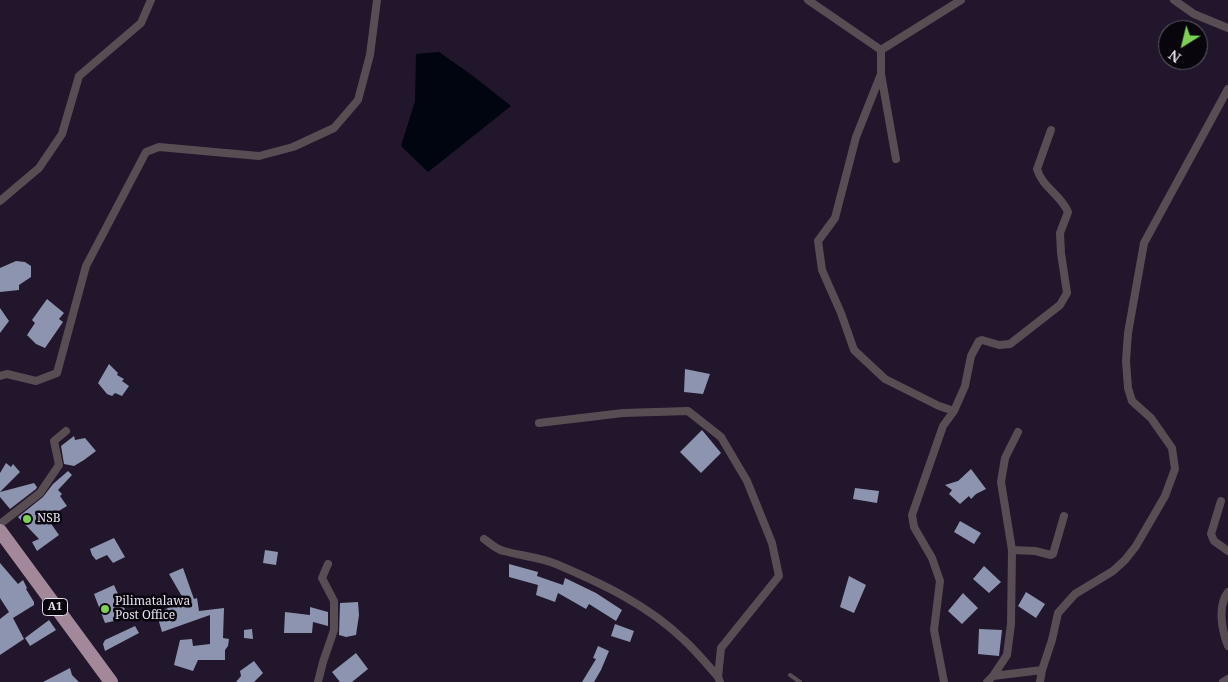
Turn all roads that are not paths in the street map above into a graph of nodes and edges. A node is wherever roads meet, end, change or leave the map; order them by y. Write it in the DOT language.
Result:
graph roads {
  1 [pos="150,0"];
  2 [pos="377,0"];
  3 [pos="808,0"];
  4 [pos="961,0"];
  5 [pos="1174,0"];
  6 [pos="1228,28"];
  7 [pos="880,50"];
  8 [pos="881,74"];
  9 [pos="1228,89"];
  10 [pos="1051,130"];
  11 [pos="896,159"];
  12 [pos="0,201"];
  13 [pos="0,376"];
  14 [pos="954,411"];
  15 [pos="539,423"];
  16 [pos="66,431"];
  17 [pos="1018,432"];
  18 [pos="1221,502"];
  19 [pos="1064,516"];
  20 [pos="0,524"];
  21 [pos="0,532"];
  22 [pos="484,539"];
  23 [pos="1012,550"];
  24 [pos="1228,550"];
  25 [pos="328,564"];
  26 [pos="1228,592"];
  27 [pos="1228,646"];
  28 [pos="1042,670"];
  29 [pos="790,675"];
  30 [pos="719,679"];
  31 [pos="990,679"];
  32 [pos="1228,679"];
  33 [pos="110,682"];
  34 [pos="318,682"];
  35 [pos="800,682"];
  36 [pos="944,682"];
  37 [pos="1040,682"];
  38 [pos="1223,682"];
  1 -- 12 [label="street"];
  2 -- 13 [label="street"];
  3 -- 7 [label="street"];
  4 -- 7 [label="street"];
  5 -- 6 [label="street"];
  7 -- 8 [label="street"];
  8 -- 11 [label="street"];
  8 -- 14 [label="street"];
  9 -- 28 [label="street"];
  10 -- 14 [label="street"];
  14 -- 36 [label="street"];
  15 -- 30 [label="street"];
  16 -- 20 [label="street"];
  17 -- 23 [label="street"];
  18 -- 24 [label="street"];
  19 -- 23 [label="street"];
  21 -- 33 [label="highway, A1"];
  22 -- 30 [label="street"];
  23 -- 31 [label="street"];
  25 -- 34 [label="street"];
  26 -- 27 [label="street"];
  28 -- 31 [label="street"];
  28 -- 37 [label="street"];
  29 -- 35 [label="lane"];
  32 -- 38 [label="street"];
}
